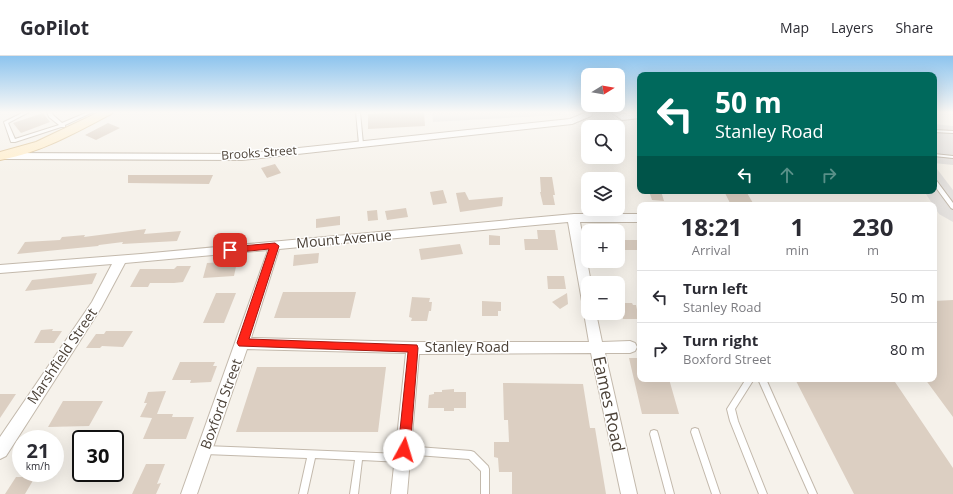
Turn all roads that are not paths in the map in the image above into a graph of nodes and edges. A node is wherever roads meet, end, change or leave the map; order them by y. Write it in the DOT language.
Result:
graph roads {
  1 [pos="10,132"];
  2 [pos="47,132"];
  3 [pos="60,132"];
  4 [pos="360,132"];
  5 [pos="467,132"];
  6 [pos="54,138"];
  7 [pos="361,144"];
  8 [pos="51,155"];
  9 [pos="937,155"];
  10 [pos="2,156"];
  11 [pos="953,156"];
  12 [pos="937,185"];
  13 [pos="953,207"];
  14 [pos="574,218"];
  15 [pos="637,218"];
  16 [pos="275,246"];
  17 [pos="121,259"];
  18 [pos="0,269"];
  19 [pos="584,276"];
  20 [pos="591,320"];
  21 [pos="242,343"];
  22 [pos="597,347"];
  23 [pos="630,347"];
  24 [pos="413,348"];
  25 [pos="748,382"];
  26 [pos="763,382"];
  27 [pos="695,432"];
  28 [pos="654,434"];
  29 [pos="204,450"];
  30 [pos="0,451"];
  31 [pos="403,454"];
  32 [pos="312,455"];
  33 [pos="360,456"];
  34 [pos="189,494"];
  35 [pos="303,494"];
  36 [pos="354,494"];
  37 [pos="399,494"];
  38 [pos="485,494"];
  39 [pos="629,494"];
  40 [pos="670,494"];
  41 [pos="716,494"];
  42 [pos="763,494"];
  43 [pos="813,494"];
  1 -- 2 [label="lane"];
  3 -- 6 [label="main road"];
  4 -- 7 [label="lane"];
  5 -- 7 [label="street, Brooks Street"];
  6 -- 8 [label="main road"];
  6 -- 10 [label="main road"];
  7 -- 8 [label="street, Brooks Street"];
  8 -- 10 [label="street, Brooks Street"];
  9 -- 11 [label="lane"];
  12 -- 13 [label="lane"];
  14 -- 15 [label="street, Mount Avenue"];
  14 -- 16 [label="street, Mount Avenue"];
  14 -- 19 [label="street"];
  16 -- 17 [label="street, Mount Avenue"];
  16 -- 21 [label="street, Boxford Street"];
  17 -- 18 [label="street, Mount Avenue"];
  17 -- 30 [label="street, Marshfield Street"];
  20 -- 22 [label="street, Eames Road"];
  21 -- 24 [label="street, Stanley Road"];
  21 -- 29 [label="street, Boxford Street"];
  22 -- 23 [label="street, Stanley Road"];
  22 -- 24 [label="street, Stanley Road"];
  22 -- 39 [label="street, Eames Road"];
  24 -- 31 [label="street"];
  25 -- 42 [label="lane"];
  26 -- 43 [label="lane"];
  27 -- 41 [label="lane"];
  28 -- 40 [label="lane"];
  29 -- 32 [label="lane"];
  29 -- 34 [label="street, Boxford Street"];
  31 -- 33 [label="lane"];
  31 -- 37 [label="street"];
  31 -- 38 [label="lane"];
  32 -- 33 [label="lane"];
  32 -- 35 [label="lane"];
  33 -- 36 [label="lane"];
}
